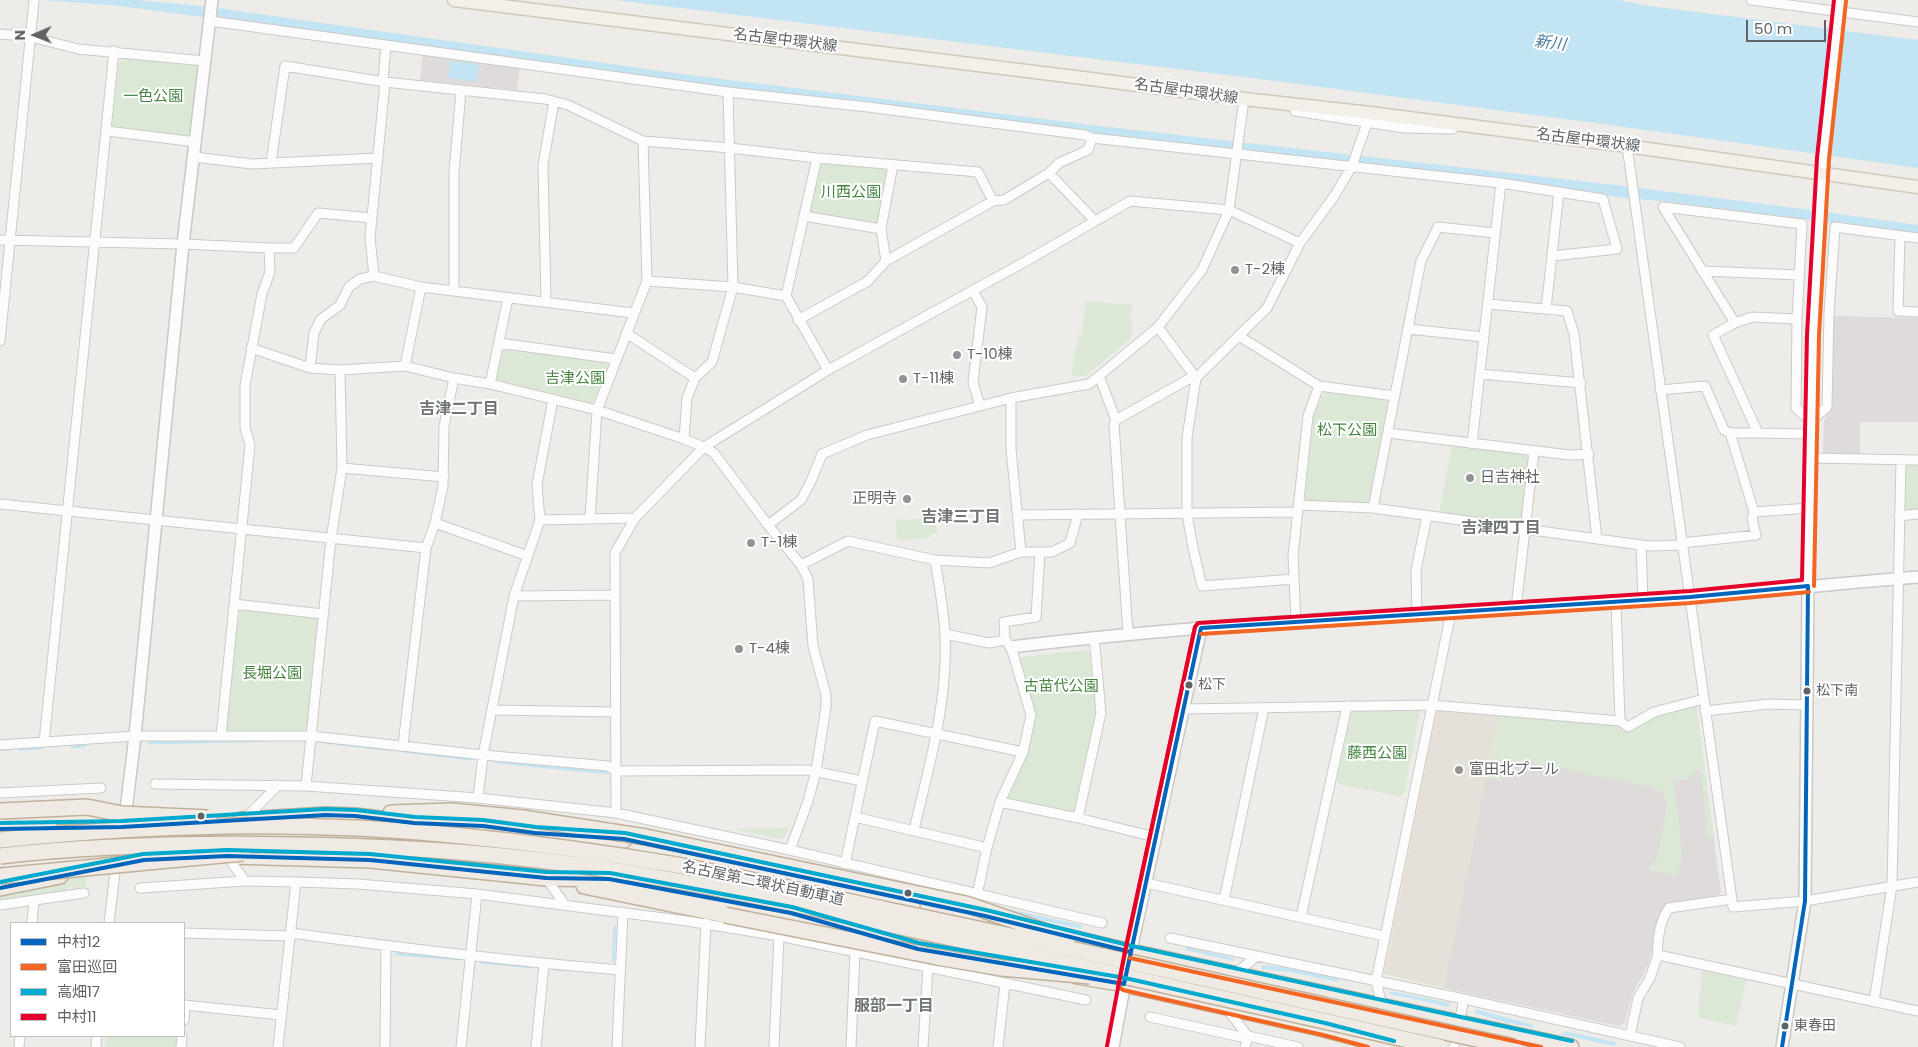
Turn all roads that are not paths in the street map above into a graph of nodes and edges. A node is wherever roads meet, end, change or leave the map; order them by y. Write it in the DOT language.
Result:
graph roads {
  1 [pos="454,0"];
  2 [pos="1750,0"];
  3 [pos="34,1"];
  4 [pos="212,3"];
  5 [pos="1839,9"];
  6 [pos="210,21"];
  7 [pos="1918,22"];
  8 [pos="0,34"];
  9 [pos="31,37"];
  10 [pos="386,45"];
  11 [pos="114,51"];
  12 [pos="205,60"];
  13 [pos="384,82"];
  14 [pos="461,91"];
  15 [pos="728,92"];
  16 [pos="1244,99"];
  17 [pos="554,101"];
  18 [pos="1260,101"];
  19 [pos="1367,123"];
  20 [pos="1475,124"];
  21 [pos="107,131"];
  22 [pos="1092,138"];
  23 [pos="196,142"];
  24 [pos="642,142"];
  25 [pos="1627,146"];
  26 [pos="730,148"];
  27 [pos="1237,154"];
  28 [pos="194,157"];
  29 [pos="378,158"];
  30 [pos="817,158"];
  31 [pos="271,164"];
  32 [pos="893,165"];
  33 [pos="1352,166"];
  34 [pos="1049,173"];
  35 [pos="1822,173"];
  36 [pos="1501,183"];
  37 [pos="1918,187"];
  38 [pos="1559,192"];
  39 [pos="993,201"];
  40 [pos="1229,210"];
  41 [pos="804,216"];
  42 [pos="372,218"];
  43 [pos="1095,221"];
  44 [pos="881,229"];
  45 [pos="1495,233"];
  46 [pos="1900,236"];
  47 [pos="1918,238"];
  48 [pos="0,240"];
  49 [pos="10,241"];
  50 [pos="95,242"];
  51 [pos="1300,243"];
  52 [pos="183,244"];
  53 [pos="269,248"];
  54 [pos="1552,256"];
  55 [pos="886,261"];
  56 [pos="1702,270"];
  57 [pos="1800,275"];
  58 [pos="374,276"];
  59 [pos="647,282"];
  60 [pos="421,287"];
  61 [pos="733,287"];
  62 [pos="454,291"];
  63 [pos="973,291"];
  64 [pos="786,296"];
  65 [pos="508,298"];
  66 [pos="546,302"];
  67 [pos="1488,304"];
  68 [pos="1546,309"];
  69 [pos="1918,312"];
  70 [pos="634,313"];
  71 [pos="798,320"];
  72 [pos="1797,320"];
  73 [pos="1736,323"];
  74 [pos="1158,327"];
  75 [pos="1408,329"];
  76 [pos="626,333"];
  77 [pos="1240,336"];
  78 [pos="1484,337"];
  79 [pos="0,341"];
  80 [pos="499,343"];
  81 [pos="251,348"];
  82 [pos="616,359"];
  83 [pos="405,366"];
  84 [pos="310,368"];
  85 [pos="340,370"];
  86 [pos="828,370"];
  87 [pos="1480,374"];
  88 [pos="1099,376"];
  89 [pos="1195,377"];
  90 [pos="454,378"];
  91 [pos="695,378"];
  92 [pos="1581,383"];
  93 [pos="490,384"];
  94 [pos="1319,386"];
  95 [pos="1660,390"];
  96 [pos="1395,396"];
  97 [pos="1011,398"];
  98 [pos="553,399"];
  99 [pos="980,406"];
  100 [pos="598,410"];
  101 [pos="1116,420"];
  102 [pos="1810,421"];
  103 [pos="1730,433"];
  104 [pos="1758,433"];
  105 [pos="1388,434"];
  106 [pos="1810,434"];
  107 [pos="684,439"];
  108 [pos="1472,444"];
  109 [pos="704,447"];
  110 [pos="1534,451"];
  111 [pos="1589,454"];
  112 [pos="1810,458"];
  113 [pos="1901,460"];
  114 [pos="1918,460"];
  115 [pos="342,468"];
  116 [pos="444,477"];
  117 [pos="0,504"];
  118 [pos="1298,508"];
  119 [pos="1373,508"];
  120 [pos="1809,508"];
  121 [pos="68,511"];
  122 [pos="1754,512"];
  123 [pos="1078,514"];
  124 [pos="1121,514"];
  125 [pos="1187,514"];
  126 [pos="1918,514"];
  127 [pos="1018,515"];
  128 [pos="1427,516"];
  129 [pos="1899,516"];
  130 [pos="634,518"];
  131 [pos="590,519"];
  132 [pos="540,520"];
  133 [pos="156,522"];
  134 [pos="435,523"];
  135 [pos="768,525"];
  136 [pos="1524,529"];
  137 [pos="241,530"];
  138 [pos="331,539"];
  139 [pos="1597,539"];
  140 [pos="1682,544"];
  141 [pos="1640,545"];
  142 [pos="426,548"];
  143 [pos="1021,552"];
  144 [pos="1040,552"];
  145 [pos="528,556"];
  146 [pos="935,560"];
  147 [pos="802,565"];
  148 [pos="1918,577"];
  149 [pos="1898,578"];
  150 [pos="1294,579"];
  151 [pos="1808,586"];
  152 [pos="615,595"];
  153 [pos="514,596"];
  154 [pos="1690,597"];
  155 [pos="1643,600"];
  156 [pos="1616,602"];
  157 [pos="234,604"];
  158 [pos="1516,608"];
  159 [pos="1451,612"];
  160 [pos="323,614"];
  161 [pos="1417,614"];
  162 [pos="1296,622"];
  163 [pos="1200,628"];
  164 [pos="945,634"];
  165 [pos="1128,634"];
  166 [pos="1094,637"];
  167 [pos="1008,644"];
  168 [pos="1704,699"];
  169 [pos="1432,705"];
  170 [pos="1807,705"];
  171 [pos="1347,706"];
  172 [pos="1264,708"];
  173 [pos="1183,709"];
  174 [pos="492,710"];
  175 [pos="1705,711"];
  176 [pos="616,712"];
  177 [pos="1620,721"];
  178 [pos="937,735"];
  179 [pos="135,736"];
  180 [pos="221,736"];
  181 [pos="311,736"];
  182 [pos="44,742"];
  183 [pos="0,745"];
  184 [pos="403,745"];
  185 [pos="1023,752"];
  186 [pos="483,756"];
  187 [pos="616,770"];
  188 [pos="816,771"];
  189 [pos="862,781"];
  190 [pos="155,784"];
  191 [pos="278,785"];
  192 [pos="306,786"];
  193 [pos="101,788"];
  194 [pos="0,794"];
  195 [pos="478,798"];
  196 [pos="1000,802"];
  197 [pos="560,807"];
  198 [pos="0,811"];
  199 [pos="616,813"];
  200 [pos="355,816"];
  201 [pos="854,817"];
  202 [pos="1078,818"];
  203 [pos="244,819"];
  204 [pos="0,820"];
  205 [pos="122,821"];
  206 [pos="677,826"];
  207 [pos="0,829"];
  208 [pos="914,830"];
  209 [pos="534,833"];
  210 [pos="460,835"];
  211 [pos="1155,837"];
  212 [pos="0,840"];
  213 [pos="322,846"];
  214 [pos="987,848"];
  215 [pos="790,850"];
  216 [pos="700,855"];
  217 [pos="0,856"];
  218 [pos="227,856"];
  219 [pos="116,864"];
  220 [pos="844,864"];
  221 [pos="0,876"];
  222 [pos="546,878"];
  223 [pos="245,882"];
  224 [pos="296,882"];
  225 [pos="1918,882"];
  226 [pos="1146,883"];
  227 [pos="1892,886"];
  228 [pos="0,888"];
  229 [pos="140,888"];
  230 [pos="964,892"];
  231 [pos="84,893"];
  232 [pos="477,894"];
  233 [pos="977,895"];
  234 [pos="1732,899"];
  235 [pos="34,900"];
  236 [pos="1224,900"];
  237 [pos="1805,900"];
  238 [pos="0,905"];
  239 [pos="565,905"];
  240 [pos="623,912"];
  241 [pos="985,916"];
  242 [pos="1301,917"];
  243 [pos="32,922"];
  244 [pos="109,922"];
  245 [pos="1102,923"];
  246 [pos="706,924"];
  247 [pos="185,933"];
  248 [pos="290,934"];
  249 [pos="779,936"];
  250 [pos="1384,936"];
  251 [pos="1170,938"];
  252 [pos="386,946"];
  253 [pos="855,952"];
  254 [pos="1131,952"];
  255 [pos="1658,955"];
  256 [pos="471,956"];
  257 [pos="1257,956"];
  258 [pos="984,960"];
  259 [pos="544,964"];
  260 [pos="1143,964"];
  261 [pos="928,967"];
  262 [pos="620,970"];
  263 [pos="960,972"];
  264 [pos="1235,974"];
  265 [pos="1376,981"];
  266 [pos="1151,982"];
  267 [pos="1005,984"];
  268 [pos="1124,984"];
  269 [pos="1793,985"];
  270 [pos="1464,999"];
  271 [pos="1086,1000"];
  272 [pos="1874,1002"];
  273 [pos="185,1005"];
  274 [pos="1382,1006"];
  275 [pos="1226,1008"];
  276 [pos="1918,1011"];
  277 [pos="281,1015"];
  278 [pos="1150,1018"];
  279 [pos="1459,1022"];
  280 [pos="1248,1036"];
  281 [pos="1630,1036"];
  282 [pos="278,1047"];
  283 [pos="385,1047"];
  284 [pos="461,1047"];
  285 [pos="536,1047"];
  286 [pos="617,1047"];
  287 [pos="700,1047"];
  288 [pos="774,1047"];
  289 [pos="851,1047"];
  290 [pos="923,1047"];
  291 [pos="998,1047"];
  292 [pos="1113,1047"];
  293 [pos="1245,1047"];
  294 [pos="1298,1047"];
  295 [pos="1392,1047"];
  296 [pos="1440,1047"];
  297 [pos="1454,1047"];
  298 [pos="1514,1047"];
  299 [pos="1571,1047"];
  300 [pos="1680,1047"];
  301 [pos="1782,1047"];
  1 -- 16 [label="main road, 名古屋中環状線"];
  2 -- 5 [label="street"];
  3 -- 9 [label="street"];
  4 -- 6 [label="street"];
  5 -- 7 [label="street"];
  5 -- 35 [label="street"];
  6 -- 10 [label="street"];
  6 -- 12 [label="street"];
  8 -- 9 [label="street"];
  9 -- 11 [label="street"];
  9 -- 49 [label="street"];
  10 -- 13 [label="street"];
  10 -- 15 [label="street"];
  11 -- 12 [label="street"];
  11 -- 21 [label="street"];
  12 -- 23 [label="street"];
  13 -- 14 [label="street"];
  13 -- 29 [label="street"];
  13 -- 31 [label="street"];
  14 -- 17 [label="street"];
  14 -- 62 [label="street"];
  15 -- 22 [label="street"];
  15 -- 26 [label="street"];
  16 -- 18 [label="main road, 名古屋中環状線"];
  16 -- 27 [label="street"];
  17 -- 24 [label="street"];
  17 -- 66 [label="street"];
  18 -- 19 [label="street"];
  18 -- 20 [label="main road, 名古屋中環状線"];
  19 -- 20 [label="street"];
  19 -- 33 [label="street"];
  20 -- 25 [label="main road, 名古屋中環状線"];
  21 -- 23 [label="street"];
  21 -- 50 [label="street"];
  22 -- 27 [label="street"];
  22 -- 34 [label="street"];
  23 -- 28 [label="street"];
  24 -- 26 [label="street"];
  24 -- 59 [label="street"];
  25 -- 35 [label="main road, 名古屋中環状線"];
  25 -- 95 [label="street"];
  26 -- 30 [label="street"];
  26 -- 61 [label="street"];
  27 -- 33 [label="street"];
  27 -- 40 [label="street"];
  28 -- 31 [label="street"];
  28 -- 52 [label="street"];
  29 -- 31 [label="street"];
  29 -- 42 [label="street"];
  30 -- 32 [label="street"];
  30 -- 41 [label="street"];
  32 -- 39 [label="street"];
  32 -- 44 [label="street"];
  33 -- 36 [label="street"];
  33 -- 51 [label="street"];
  34 -- 39 [label="street"];
  34 -- 43 [label="street"];
  35 -- 37 [label="main road, 名古屋中環状線"];
  35 -- 102 [label="street"];
  36 -- 38 [label="street"];
  36 -- 45 [label="street"];
  38 -- 54 [label="street"];
  38 -- 54 [label="street"];
  39 -- 55 [label="street"];
  40 -- 43 [label="street"];
  40 -- 51 [label="street"];
  40 -- 74 [label="street"];
  41 -- 44 [label="street"];
  41 -- 64 [label="street"];
  42 -- 53 [label="street"];
  42 -- 58 [label="street"];
  43 -- 63 [label="street"];
  44 -- 55 [label="street"];
  45 -- 67 [label="street"];
  45 -- 75 [label="street"];
  46 -- 47 [label="street"];
  46 -- 69 [label="street"];
  46 -- 102 [label="street"];
  48 -- 49 [label="street"];
  49 -- 50 [label="street"];
  49 -- 79 [label="street"];
  50 -- 52 [label="street"];
  50 -- 121 [label="street"];
  51 -- 77 [label="street"];
  52 -- 53 [label="street"];
  52 -- 133 [label="street"];
  53 -- 81 [label="street"];
  54 -- 68 [label="street"];
  55 -- 71 [label="street"];
  56 -- 57 [label="street"];
  56 -- 57 [label="street"];
  56 -- 73 [label="street"];
  57 -- 72 [label="street"];
  58 -- 60 [label="street"];
  58 -- 84 [label="street"];
  59 -- 61 [label="street"];
  59 -- 70 [label="street"];
  60 -- 62 [label="street"];
  60 -- 83 [label="street"];
  61 -- 64 [label="street"];
  61 -- 91 [label="street"];
  62 -- 65 [label="street"];
  63 -- 86 [label="street"];
  63 -- 99 [label="street"];
  64 -- 71 [label="street"];
  65 -- 66 [label="street"];
  65 -- 80 [label="street"];
  66 -- 70 [label="street"];
  67 -- 68 [label="street"];
  67 -- 78 [label="street"];
  68 -- 92 [label="street"];
  70 -- 76 [label="street"];
  71 -- 86 [label="street"];
  72 -- 73 [label="street"];
  72 -- 102 [label="street"];
  73 -- 104 [label="street"];
  74 -- 88 [label="street"];
  74 -- 89 [label="street"];
  75 -- 78 [label="street"];
  75 -- 96 [label="street"];
  76 -- 82 [label="street"];
  76 -- 91 [label="street"];
  77 -- 89 [label="street"];
  77 -- 94 [label="street"];
  78 -- 87 [label="street"];
  80 -- 82 [label="street"];
  80 -- 93 [label="street"];
  81 -- 84 [label="street"];
  81 -- 137 [label="street"];
  82 -- 100 [label="street"];
  83 -- 85 [label="street"];
  83 -- 90 [label="street"];
  84 -- 85 [label="street"];
  85 -- 115 [label="street"];
  86 -- 109 [label="street"];
  87 -- 92 [label="street"];
  87 -- 108 [label="street"];
  88 -- 97 [label="street"];
  88 -- 101 [label="street"];
  89 -- 101 [label="street"];
  89 -- 125 [label="street"];
  90 -- 93 [label="street"];
  90 -- 116 [label="street"];
  91 -- 107 [label="street"];
  92 -- 111 [label="street"];
  93 -- 98 [label="street"];
  94 -- 96 [label="street"];
  94 -- 118 [label="street"];
  95 -- 103 [label="street"];
  95 -- 140 [label="street"];
  96 -- 105 [label="street"];
  97 -- 99 [label="street"];
  97 -- 127 [label="street"];
  98 -- 100 [label="street"];
  98 -- 132 [label="street"];
  99 -- 135 [label="street"];
  100 -- 107 [label="street"];
  100 -- 131 [label="street"];
  101 -- 124 [label="street"];
  102 -- 106 [label="street"];
  103 -- 104 [label="street"];
  103 -- 122 [label="street"];
  104 -- 106 [label="street"];
  105 -- 108 [label="street"];
  105 -- 119 [label="street"];
  106 -- 112 [label="street"];
  107 -- 109 [label="street"];
  108 -- 110 [label="street"];
  109 -- 130 [label="street"];
  109 -- 135 [label="street"];
  110 -- 111 [label="street"];
  110 -- 136 [label="street"];
  111 -- 139 [label="street"];
  112 -- 113 [label="street"];
  112 -- 120 [label="street"];
  113 -- 114 [label="street"];
  113 -- 129 [label="street"];
  115 -- 116 [label="street"];
  115 -- 138 [label="street"];
  116 -- 134 [label="street"];
  117 -- 121 [label="street"];
  118 -- 119 [label="street"];
  118 -- 125 [label="street"];
  118 -- 150 [label="street"];
  119 -- 128 [label="street"];
  120 -- 122 [label="street"];
  120 -- 151 [label="street"];
  121 -- 133 [label="street"];
  121 -- 182 [label="street"];
  122 -- 140 [label="street"];
  123 -- 124 [label="street"];
  123 -- 127 [label="street"];
  123 -- 144 [label="street"];
  124 -- 125 [label="street"];
  124 -- 165 [label="street"];
  125 -- 150 [label="street"];
  126 -- 129 [label="street"];
  127 -- 143 [label="street"];
  128 -- 136 [label="street"];
  128 -- 161 [label="street"];
  129 -- 149 [label="street"];
  130 -- 131 [label="street"];
  130 -- 152 [label="street"];
  131 -- 132 [label="street"];
  132 -- 145 [label="street"];
  133 -- 137 [label="street"];
  133 -- 179 [label="street"];
  134 -- 142 [label="street"];
  134 -- 145 [label="street"];
  135 -- 147 [label="street"];
  136 -- 139 [label="street"];
  136 -- 158 [label="street"];
  137 -- 138 [label="street"];
  137 -- 157 [label="street"];
  138 -- 142 [label="street"];
  138 -- 160 [label="street"];
  139 -- 141 [label="street"];
  140 -- 141 [label="street"];
  140 -- 154 [label="street"];
  141 -- 155 [label="street"];
  142 -- 184 [label="street"];
  143 -- 144 [label="street"];
  143 -- 146 [label="street"];
  144 -- 167 [label="street"];
  145 -- 153 [label="street"];
  146 -- 147 [label="street"];
  146 -- 164 [label="street"];
  147 -- 188 [label="street"];
  148 -- 149 [label="street"];
  149 -- 151 [label="street"];
  149 -- 227 [label="street"];
  150 -- 162 [label="street"];
  151 -- 154 [label="street"];
  151 -- 170 [label="street"];
  152 -- 153 [label="street"];
  152 -- 176 [label="street"];
  153 -- 174 [label="street"];
  154 -- 155 [label="street"];
  154 -- 168 [label="street"];
  155 -- 156 [label="street"];
  156 -- 158 [label="street"];
  156 -- 177 [label="street"];
  157 -- 160 [label="street"];
  157 -- 180 [label="street"];
  158 -- 159 [label="street"];
  159 -- 161 [label="street"];
  159 -- 169 [label="street"];
  160 -- 181 [label="street"];
  161 -- 162 [label="street"];
  162 -- 163 [label="street"];
  163 -- 165 [label="street"];
  163 -- 173 [label="street"];
  164 -- 167 [label="street"];
  164 -- 178 [label="street"];
  165 -- 166 [label="street"];
  166 -- 167 [label="street"];
  166 -- 202 [label="street"];
  167 -- 185 [label="street"];
  168 -- 175 [label="street"];
  168 -- 177 [label="street"];
  169 -- 171 [label="street"];
  169 -- 177 [label="street"];
  169 -- 250 [label="street"];
  170 -- 175 [label="street"];
  170 -- 237 [label="street"];
  171 -- 172 [label="street"];
  171 -- 242 [label="street"];
  172 -- 173 [label="street"];
  172 -- 236 [label="street"];
  173 -- 211 [label="street"];
  174 -- 176 [label="street"];
  174 -- 186 [label="street"];
  175 -- 234 [label="street"];
  176 -- 187 [label="street"];
  178 -- 185 [label="street"];
  178 -- 189 [label="street"];
  178 -- 208 [label="street"];
  179 -- 180 [label="street"];
  179 -- 182 [label="street"];
  179 -- 205 [label="street"];
  180 -- 181 [label="street"];
  181 -- 184 [label="street"];
  181 -- 192 [label="street"];
  182 -- 183 [label="street"];
  184 -- 186 [label="street"];
  185 -- 196 [label="street"];
  186 -- 187 [label="street"];
  186 -- 195 [label="street"];
  187 -- 188 [label="street"];
  187 -- 199 [label="street"];
  188 -- 189 [label="street"];
  188 -- 215 [label="street"];
  189 -- 201 [label="street"];
  190 -- 191 [label="street"];
  191 -- 192 [label="street"];
  191 -- 203 [label="street"];
  192 -- 195 [label="street"];
  193 -- 194 [label="street"];
  195 -- 197 [label="street"];
  196 -- 202 [label="street"];
  196 -- 214 [label="street"];
  197 -- 199 [label="street"];
  197 -- 209 [label="street"];
  198 -- 205 [label="highway, bridge"];
  199 -- 206 [label="street"];
  200 -- 203 [label="highway"];
  200 -- 209 [label="highway"];
  200 -- 260 [label="highway, bridge"];
  201 -- 208 [label="street"];
  201 -- 220 [label="street"];
  202 -- 211 [label="street"];
  203 -- 205 [label="highway"];
  204 -- 205 [label="highway, bridge"];
  205 -- 207 [label="highway"];
  205 -- 210 [label="highway, bridge"];
  205 -- 219 [label="street"];
  206 -- 215 [label="street"];
  206 -- 216 [label="street"];
  208 -- 214 [label="street"];
  209 -- 216 [label="highway"];
  210 -- 212 [label="highway, 名古屋第二環状自動車道, bridge"];
  210 -- 260 [label="highway, 名古屋第二環状自動車道, bridge"];
  211 -- 226 [label="street"];
  213 -- 217 [label="highway, 名古屋第二環状自動車道, bridge"];
  213 -- 221 [label="highway, bridge"];
  213 -- 266 [label="highway, 名古屋第二環状自動車道, bridge"];
  214 -- 233 [label="street"];
  215 -- 220 [label="street"];
  216 -- 241 [label="highway"];
  218 -- 219 [label="highway"];
  218 -- 222 [label="highway"];
  218 -- 223 [label="street"];
  219 -- 228 [label="highway"];
  219 -- 244 [label="street"];
  220 -- 230 [label="street"];
  222 -- 239 [label="street"];
  222 -- 258 [label="highway"];
  222 -- 266 [label="highway, bridge"];
  223 -- 224 [label="street"];
  223 -- 229 [label="street"];
  224 -- 232 [label="street"];
  224 -- 248 [label="street"];
  225 -- 227 [label="street"];
  226 -- 236 [label="street"];
  226 -- 254 [label="street"];
  227 -- 237 [label="street"];
  227 -- 272 [label="street"];
  230 -- 233 [label="street"];
  230 -- 241 [label="street"];
  231 -- 235 [label="street"];
  232 -- 239 [label="street"];
  232 -- 256 [label="street"];
  233 -- 245 [label="street"];
  234 -- 237 [label="street"];
  234 -- 255 [label="street"];
  235 -- 238 [label="street"];
  235 -- 243 [label="street"];
  236 -- 242 [label="street"];
  237 -- 269 [label="street"];
  239 -- 240 [label="street"];
  240 -- 246 [label="street"];
  240 -- 262 [label="street"];
  241 -- 254 [label="highway"];
  242 -- 250 [label="street"];
  246 -- 249 [label="street"];
  246 -- 287 [label="street"];
  247 -- 248 [label="street"];
  248 -- 252 [label="street"];
  248 -- 277 [label="street"];
  249 -- 253 [label="street"];
  249 -- 288 [label="street"];
  250 -- 265 [label="street"];
  251 -- 257 [label="street"];
  252 -- 256 [label="street"];
  252 -- 283 [label="street"];
  253 -- 261 [label="street"];
  253 -- 289 [label="street"];
  254 -- 264 [label="highway"];
  254 -- 268 [label="street"];
  255 -- 269 [label="street"];
  255 -- 281 [label="street"];
  256 -- 259 [label="street"];
  256 -- 284 [label="street"];
  257 -- 264 [label="street"];
  257 -- 265 [label="street"];
  258 -- 263 [label="street"];
  258 -- 268 [label="highway"];
  259 -- 262 [label="street"];
  259 -- 285 [label="street"];
  260 -- 298 [label="highway, 名古屋第二環状自動車道, bridge"];
  261 -- 263 [label="street"];
  261 -- 290 [label="street"];
  262 -- 286 [label="street"];
  263 -- 267 [label="street"];
  264 -- 274 [label="highway"];
  265 -- 270 [label="street"];
  265 -- 274 [label="street"];
  266 -- 296 [label="highway, 名古屋第二環状自動車道, bridge"];
  267 -- 271 [label="street"];
  267 -- 291 [label="street"];
  268 -- 275 [label="highway"];
  268 -- 292 [label="street"];
  269 -- 272 [label="street"];
  269 -- 301 [label="street"];
  270 -- 279 [label="street"];
  270 -- 281 [label="street"];
  272 -- 276 [label="street"];
  273 -- 277 [label="street"];
  274 -- 279 [label="highway"];
  275 -- 280 [label="street"];
  275 -- 295 [label="highway"];
  277 -- 282 [label="street"];
  278 -- 280 [label="street"];
  279 -- 297 [label="street"];
  279 -- 299 [label="highway"];
  280 -- 293 [label="street"];
  280 -- 294 [label="street"];
  281 -- 300 [label="street"];
}
